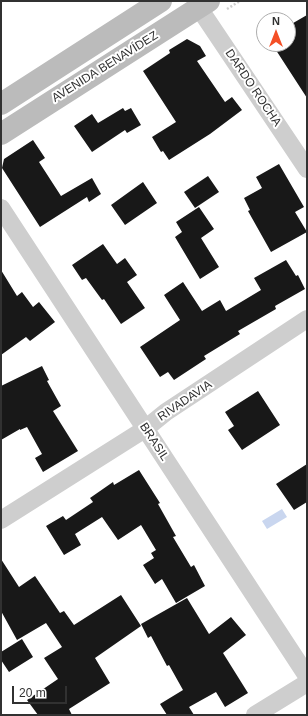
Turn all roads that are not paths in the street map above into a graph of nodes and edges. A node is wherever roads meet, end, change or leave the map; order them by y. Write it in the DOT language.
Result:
graph roads {
  1 [pos="161,1"];
  2 [pos="204,4"];
  3 [pos="1,104"];
  4 [pos="1,134"];
  5 [pos="307,169"];
  6 [pos="1,208"];
  7 [pos="307,319"];
  8 [pos="145,429"];
  9 [pos="1,520"];
  10 [pos="307,676"];
  11 [pos="307,683"];
  12 [pos="255,715"];
  1 -- 3 [label="main road, AVENIDA BENAVÍDEZ"];
  2 -- 4 [label="main road, AVENIDA BENAVÍDEZ"];
  2 -- 5 [label="street, DARDO ROCHA"];
  6 -- 8 [label="street, BRASIL"];
  7 -- 8 [label="street, RIVADAVIA"];
  8 -- 9 [label="street, RIVADAVIA"];
  8 -- 10 [label="street, BRASIL"];
  11 -- 12 [label="street"];
}
